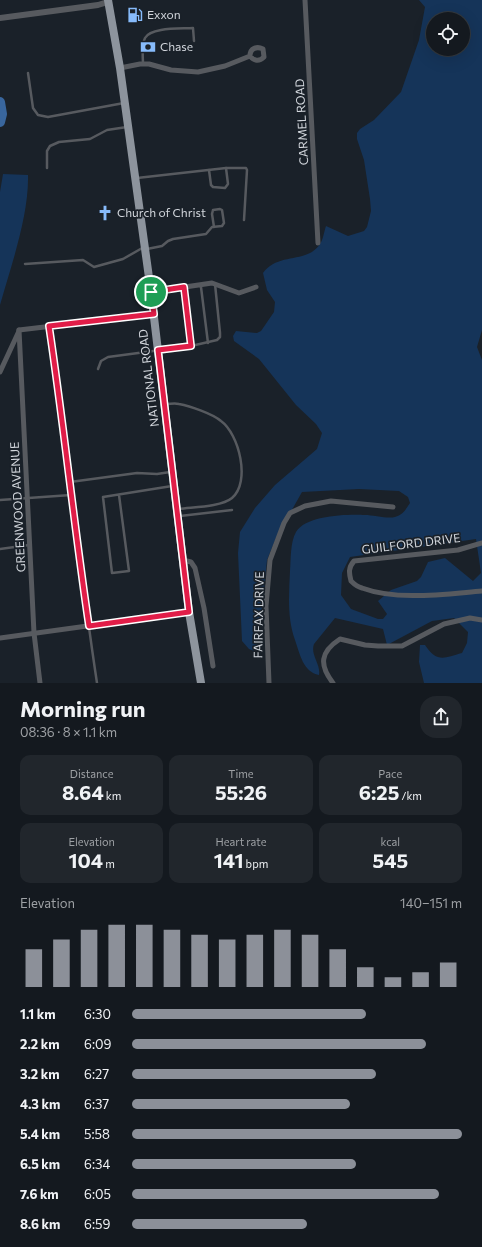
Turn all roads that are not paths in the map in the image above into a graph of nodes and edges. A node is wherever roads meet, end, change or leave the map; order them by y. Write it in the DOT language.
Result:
graph roads {
  1 [pos="305,0"];
  2 [pos="110,1"];
  3 [pos="0,18"];
  4 [pos="194,41"];
  5 [pos="250,56"];
  6 [pos="143,64"];
  7 [pos="120,68"];
  8 [pos="28,73"];
  9 [pos="124,102"];
  10 [pos="128,127"];
  11 [pos="47,168"];
  12 [pos="226,168"];
  13 [pos="209,170"];
  14 [pos="135,178"];
  15 [pos="244,220"];
  16 [pos="214,227"];
  17 [pos="318,243"];
  18 [pos="144,248"];
  19 [pos="25,264"];
  20 [pos="215,284"];
  21 [pos="198,285"];
  22 [pos="184,287"];
  23 [pos="256,287"];
  24 [pos="151,292"];
  25 [pos="154,314"];
  26 [pos="49,326"];
  27 [pos="19,330"];
  28 [pos="208,343"];
  29 [pos="191,346"];
  30 [pos="158,350"];
  31 [pos="98,369"];
  32 [pos="0,372"];
  33 [pos="164,404"];
  34 [pos="172,471"];
  35 [pos="70,482"];
  36 [pos="174,486"];
  37 [pos="71,495"];
  38 [pos="119,495"];
  39 [pos="27,498"];
  40 [pos="0,500"];
  41 [pos="393,507"];
  42 [pos="232,510"];
  43 [pos="177,513"];
  44 [pos="482,543"];
  45 [pos="30,545"];
  46 [pos="0,549"];
  47 [pos="183,560"];
  48 [pos="482,591"];
  49 [pos="189,612"];
  50 [pos="482,620"];
  51 [pos="89,626"];
  52 [pos="34,633"];
  53 [pos="0,638"];
  54 [pos="213,666"];
  55 [pos="40,683"];
  56 [pos="97,683"];
  57 [pos="202,683"];
  58 [pos="269,683"];
  59 [pos="333,683"];
  1 -- 17 [label="street, CARMEL ROAD"];
  2 -- 3 [label="street"];
  2 -- 7 [label="main road, NATIONAL ROAD"];
  4 -- 6 [label="lane"];
  5 -- 6 [label="street"];
  6 -- 7 [label="street"];
  7 -- 9 [label="main road, NATIONAL ROAD"];
  8 -- 9 [label="lane"];
  9 -- 10 [label="main road, NATIONAL ROAD"];
  10 -- 11 [label="lane"];
  10 -- 14 [label="main road, NATIONAL ROAD"];
  12 -- 13 [label="lane"];
  12 -- 13 [label="lane"];
  12 -- 15 [label="lane"];
  13 -- 14 [label="lane"];
  14 -- 18 [label="main road, NATIONAL ROAD"];
  16 -- 16 [label="lane"];
  16 -- 18 [label="lane"];
  18 -- 19 [label="lane"];
  18 -- 24 [label="main road, NATIONAL ROAD"];
  20 -- 21 [label="street"];
  20 -- 23 [label="street"];
  20 -- 28 [label="lane"];
  21 -- 22 [label="street"];
  21 -- 28 [label="lane"];
  22 -- 24 [label="street"];
  22 -- 29 [label="lane"];
  24 -- 25 [label="main road, NATIONAL ROAD"];
  25 -- 26 [label="street"];
  25 -- 30 [label="main road, NATIONAL ROAD"];
  26 -- 27 [label="street"];
  26 -- 35 [label="lane"];
  27 -- 32 [label="street"];
  27 -- 39 [label="street, GREENWOOD AVENUE"];
  28 -- 29 [label="lane"];
  29 -- 30 [label="lane"];
  30 -- 31 [label="lane"];
  30 -- 33 [label="main road, NATIONAL ROAD"];
  33 -- 34 [label="main road, NATIONAL ROAD"];
  33 -- 43 [label="lane"];
  34 -- 35 [label="lane"];
  34 -- 36 [label="main road, NATIONAL ROAD"];
  35 -- 37 [label="lane"];
  36 -- 38 [label="lane"];
  36 -- 43 [label="main road, NATIONAL ROAD"];
  37 -- 39 [label="lane"];
  37 -- 51 [label="lane"];
  38 -- 38 [label="lane"];
  39 -- 40 [label="lane"];
  39 -- 45 [label="street, GREENWOOD AVENUE"];
  41 -- 58 [label="street, FAIRFAX DRIVE"];
  42 -- 43 [label="lane"];
  43 -- 47 [label="main road, NATIONAL ROAD"];
  44 -- 48 [label="street, GUILFORD DRIVE"];
  45 -- 46 [label="lane"];
  45 -- 52 [label="street, GREENWOOD AVENUE"];
  47 -- 49 [label="main road, NATIONAL ROAD"];
  47 -- 54 [label="street"];
  49 -- 51 [label="street"];
  49 -- 57 [label="main road, NATIONAL ROAD"];
  50 -- 59 [label="street"];
  51 -- 52 [label="street"];
  51 -- 56 [label="lane"];
  52 -- 53 [label="street"];
  52 -- 55 [label="street, GREENWOOD AVENUE"];
}
